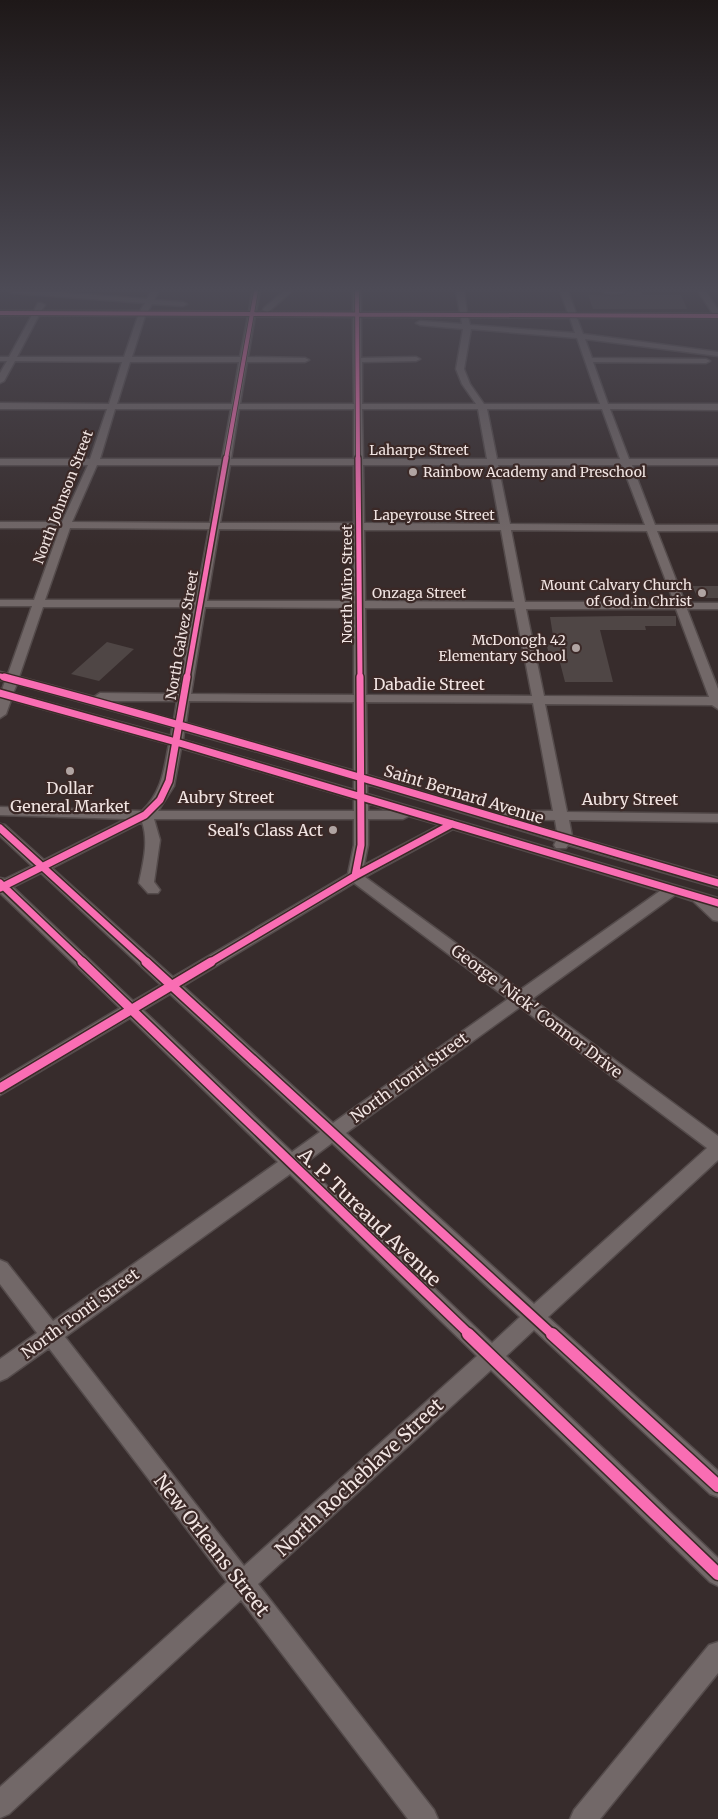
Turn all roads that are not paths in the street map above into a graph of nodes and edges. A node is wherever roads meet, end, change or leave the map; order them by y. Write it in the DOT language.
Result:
graph roads {
  1 [pos="121,376"];
  2 [pos="240,376"];
  3 [pos="358,376"];
  4 [pos="463,376"];
  5 [pos="594,376"];
  6 [pos="0,406"];
  7 [pos="112,406"];
  8 [pos="235,406"];
  9 [pos="358,406"];
  10 [pos="482,407"];
  11 [pos="605,407"];
  12 [pos="718,407"];
  13 [pos="0,462"];
  14 [pos="94,462"];
  15 [pos="225,462"];
  16 [pos="358,462"];
  17 [pos="491,462"];
  18 [pos="626,462"];
  19 [pos="718,462"];
  20 [pos="0,525"];
  21 [pos="66,526"];
  22 [pos="214,526"];
  23 [pos="359,527"];
  24 [pos="505,528"];
  25 [pos="651,528"];
  26 [pos="718,528"];
  27 [pos="0,603"];
  28 [pos="40,604"];
  29 [pos="200,605"];
  30 [pos="359,605"];
  31 [pos="520,605"];
  32 [pos="680,606"];
  33 [pos="718,606"];
  34 [pos="0,676"];
  35 [pos="14,680"];
  36 [pos="3,694"];
  37 [pos="80,697"];
  38 [pos="184,698"];
  39 [pos="360,699"];
  40 [pos="539,701"];
  41 [pos="718,703"];
  42 [pos="0,714"];
  43 [pos="178,726"];
  44 [pos="176,742"];
  45 [pos="360,777"];
  46 [pos="360,796"];
  47 [pos="0,811"];
  48 [pos="360,814"];
  49 [pos="145,815"];
  50 [pos="423,815"];
  51 [pos="482,815"];
  52 [pos="561,816"];
  53 [pos="718,818"];
  54 [pos="452,824"];
  55 [pos="0,828"];
  56 [pos="565,839"];
  57 [pos="556,855"];
  58 [pos="42,867"];
  59 [pos="355,876"];
  60 [pos="718,883"];
  61 [pos="1,886"];
  62 [pos="153,890"];
  63 [pos="672,890"];
  64 [pos="698,897"];
  65 [pos="718,903"];
  66 [pos="718,916"];
  67 [pos="172,986"];
  68 [pos="520,998"];
  69 [pos="132,1009"];
  70 [pos="0,1088"];
  71 [pos="331,1132"];
  72 [pos="718,1148"];
  73 [pos="290,1162"];
  74 [pos="0,1269"];
  75 [pos="533,1317"];
  76 [pos="50,1334"];
  77 [pos="491,1356"];
  78 [pos="0,1371"];
  79 [pos="718,1486"];
  80 [pos="718,1574"];
  81 [pos="242,1584"];
  82 [pos="718,1654"];
  83 [pos="0,1806"];
  84 [pos="425,1819"];
  85 [pos="583,1819"];
  1 -- 7 [label="street, North Johnson Street"];
  2 -- 8 [label="street, North Galvez Street"];
  3 -- 9 [label="street, North Miro Street"];
  4 -- 10 [label="street"];
  5 -- 11 [label="street"];
  6 -- 7 [label="street"];
  7 -- 8 [label="street"];
  7 -- 14 [label="street, North Johnson Street"];
  8 -- 9 [label="street"];
  8 -- 15 [label="street, North Galvez Street"];
  9 -- 10 [label="street"];
  9 -- 16 [label="street, North Miro Street"];
  10 -- 11 [label="street"];
  10 -- 17 [label="street"];
  11 -- 12 [label="street"];
  11 -- 18 [label="street"];
  13 -- 14 [label="street, Laharpe Street"];
  14 -- 15 [label="street, Laharpe Street"];
  14 -- 21 [label="street, North Johnson Street"];
  15 -- 16 [label="street, Laharpe Street"];
  15 -- 22 [label="street, North Galvez Street"];
  16 -- 17 [label="street, Laharpe Street"];
  16 -- 23 [label="street, North Miro Street"];
  17 -- 18 [label="street, Laharpe Street"];
  17 -- 24 [label="street"];
  18 -- 19 [label="street, Laharpe Street"];
  18 -- 25 [label="street"];
  20 -- 21 [label="street, Lapeyrouse Street"];
  21 -- 22 [label="street, Lapeyrouse Street"];
  21 -- 28 [label="street, North Johnson Street"];
  22 -- 23 [label="street, Lapeyrouse Street"];
  22 -- 29 [label="street, North Galvez Street"];
  23 -- 24 [label="street, Lapeyrouse Street"];
  23 -- 30 [label="street, North Miro Street"];
  24 -- 25 [label="street, Lapeyrouse Street"];
  24 -- 31 [label="street"];
  25 -- 26 [label="street, Lapeyrouse Street"];
  25 -- 32 [label="street"];
  27 -- 28 [label="street, Onzaga Street"];
  28 -- 29 [label="street, Onzaga Street"];
  28 -- 35 [label="street, North Johnson Street"];
  29 -- 30 [label="street, Onzaga Street"];
  29 -- 38 [label="street, North Galvez Street"];
  30 -- 31 [label="street, Onzaga Street"];
  30 -- 39 [label="street, North Miro Street"];
  31 -- 32 [label="street, Onzaga Street"];
  31 -- 40 [label="street"];
  32 -- 33 [label="street, Onzaga Street"];
  32 -- 41 [label="street"];
  34 -- 35 [label="street, Saint Bernard Avenue"];
  35 -- 36 [label="street, North Johnson Street"];
  35 -- 37 [label="street, Saint Bernard Avenue"];
  36 -- 42 [label="street, North Johnson Street"];
  36 -- 44 [label="street, Saint Bernard Avenue"];
  37 -- 38 [label="street, Dabadie Street"];
  37 -- 43 [label="street, Saint Bernard Avenue"];
  38 -- 39 [label="street, Dabadie Street"];
  38 -- 43 [label="street, North Galvez Street"];
  39 -- 40 [label="street, Dabadie Street"];
  39 -- 45 [label="street, North Miro Street"];
  40 -- 41 [label="street, Dabadie Street"];
  40 -- 52 [label="street"];
  43 -- 44 [label="street, North Galvez Street"];
  43 -- 45 [label="street, Saint Bernard Avenue"];
  44 -- 46 [label="street, Saint Bernard Avenue"];
  44 -- 49 [label="street, North Galvez Street"];
  45 -- 46 [label="street, North Miro Street"];
  45 -- 51 [label="street, Saint Bernard Avenue"];
  46 -- 48 [label="street, North Miro Street"];
  46 -- 50 [label="street, Saint Bernard Avenue"];
  47 -- 49 [label="street, Aubry Street"];
  48 -- 49 [label="street, Aubry Street"];
  48 -- 50 [label="street, Aubry Street"];
  48 -- 59 [label="street, North Miro Street"];
  49 -- 58 [label="street, North Galvez Street"];
  49 -- 62 [label="street"];
  50 -- 54 [label="street, Saint Bernard Avenue"];
  51 -- 52 [label="street, Aubry Street"];
  51 -- 56 [label="street, Saint Bernard Avenue"];
  52 -- 53 [label="street, Aubry Street"];
  52 -- 56 [label="street"];
  54 -- 57 [label="street, Saint Bernard Avenue"];
  54 -- 59 [label="street"];
  55 -- 58 [label="street, A. P. Tureaud Avenue"];
  56 -- 57 [label="street"];
  56 -- 60 [label="street, Saint Bernard Avenue"];
  57 -- 63 [label="street, Saint Bernard Avenue"];
  58 -- 61 [label="street, North Galvez Street"];
  58 -- 67 [label="street, A. P. Tureaud Avenue"];
  59 -- 67 [label="street"];
  59 -- 68 [label="street, George 'Nick' Connor Drive"];
  61 -- 69 [label="street, A. P. Tureaud Avenue"];
  63 -- 64 [label="street, Saint Bernard Avenue"];
  63 -- 68 [label="street, North Tonti Street"];
  64 -- 65 [label="street, Saint Bernard Avenue"];
  64 -- 66 [label="street"];
  67 -- 69 [label="street"];
  67 -- 71 [label="street, A. P. Tureaud Avenue"];
  68 -- 71 [label="street, North Tonti Street"];
  68 -- 72 [label="street, George 'Nick' Connor Drive"];
  69 -- 70 [label="street"];
  69 -- 73 [label="street, A. P. Tureaud Avenue"];
  71 -- 73 [label="street, North Tonti Street"];
  71 -- 75 [label="street, A. P. Tureaud Avenue"];
  72 -- 75 [label="street, North Rocheblave Street"];
  73 -- 76 [label="street, North Tonti Street"];
  73 -- 77 [label="street, A. P. Tureaud Avenue"];
  74 -- 76 [label="street, New Orleans Street"];
  75 -- 77 [label="street, North Rocheblave Street"];
  75 -- 79 [label="street, A. P. Tureaud Avenue"];
  76 -- 78 [label="street, North Tonti Street"];
  76 -- 81 [label="street, New Orleans Street"];
  77 -- 80 [label="street, A. P. Tureaud Avenue"];
  77 -- 81 [label="street, North Rocheblave Street"];
  81 -- 83 [label="street, North Rocheblave Street"];
  81 -- 84 [label="street, New Orleans Street"];
  82 -- 85 [label="street"];
}
